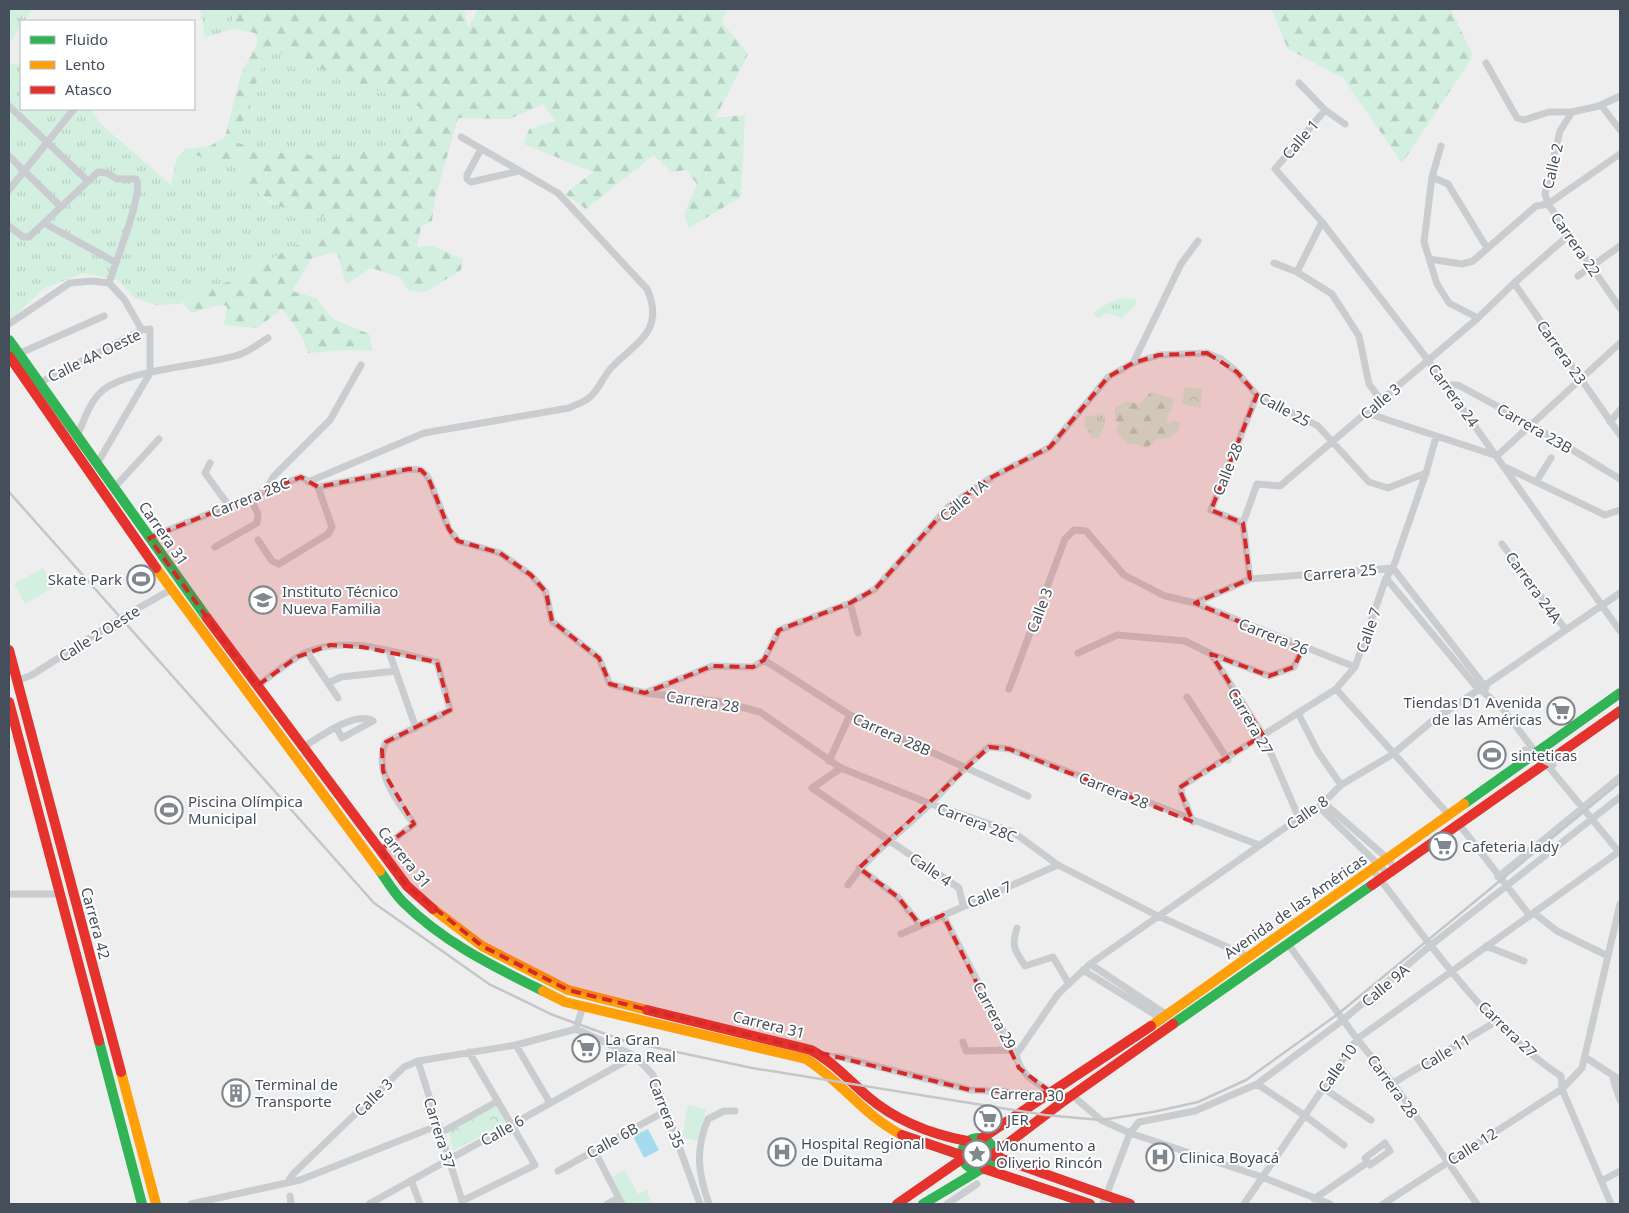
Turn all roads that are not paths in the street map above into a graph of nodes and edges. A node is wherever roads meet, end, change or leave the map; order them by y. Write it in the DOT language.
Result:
graph roads {
  1 [pos="1486,64"];
  2 [pos="1299,84"];
  3 [pos="1620,96"];
  4 [pos="1601,105"];
  5 [pos="9,106"];
  6 [pos="73,110"];
  7 [pos="1326,110"];
  8 [pos="1572,112"];
  9 [pos="1345,124"];
  10 [pos="1620,130"];
  11 [pos="461,137"];
  12 [pos="47,142"];
  13 [pos="1441,146"];
  14 [pos="481,149"];
  15 [pos="1620,154"];
  16 [pos="9,156"];
  17 [pos="1275,169"];
  18 [pos="24,171"];
  19 [pos="519,171"];
  20 [pos="1432,177"];
  21 [pos="88,181"];
  22 [pos="9,190"];
  23 [pos="1548,204"];
  24 [pos="61,207"];
  25 [pos="1322,222"];
  26 [pos="44,223"];
  27 [pos="9,226"];
  28 [pos="1569,235"];
  29 [pos="1198,241"];
  30 [pos="1620,246"];
  31 [pos="1487,248"];
  32 [pos="1429,259"];
  33 [pos="115,262"];
  34 [pos="1274,263"];
  35 [pos="1592,267"];
  36 [pos="1297,272"];
  37 [pos="1578,276"];
  38 [pos="1514,282"];
  39 [pos="109,283"];
  40 [pos="1620,308"];
  41 [pos="104,316"];
  42 [pos="1478,318"];
  43 [pos="9,324"];
  44 [pos="142,330"];
  45 [pos="268,338"];
  46 [pos="9,340"];
  47 [pos="1620,343"];
  48 [pos="14,355"];
  49 [pos="1428,360"];
  50 [pos="1132,363"];
  51 [pos="361,366"];
  52 [pos="150,373"];
  53 [pos="1582,380"];
  54 [pos="39,383"];
  55 [pos="1447,385"];
  56 [pos="1257,396"];
  57 [pos="1381,400"];
  58 [pos="1620,410"];
  59 [pos="1367,412"];
  60 [pos="1610,422"];
  61 [pos="1532,425"];
  62 [pos="1620,435"];
  63 [pos="77,436"];
  64 [pos="1436,437"];
  65 [pos="159,440"];
  66 [pos="1331,441"];
  67 [pos="1498,456"];
  68 [pos="1550,458"];
  69 [pos="97,464"];
  70 [pos="210,464"];
  71 [pos="1507,468"];
  72 [pos="1426,473"];
  73 [pos="1620,480"];
  74 [pos="308,482"];
  75 [pos="1536,482"];
  76 [pos="318,487"];
  77 [pos="114,488"];
  78 [pos="266,491"];
  79 [pos="250,497"];
  80 [pos="229,506"];
  81 [pos="1620,510"];
  82 [pos="1243,523"];
  83 [pos="149,538"];
  84 [pos="258,540"];
  85 [pos="139,543"];
  86 [pos="1502,544"];
  87 [pos="214,547"];
  88 [pos="1393,568"];
  89 [pos="1250,578"];
  90 [pos="1386,578"];
  91 [pos="181,583"];
  92 [pos="171,589"];
  93 [pos="1620,593"];
  94 [pos="850,603"];
  95 [pos="1195,603"];
  96 [pos="1604,604"];
  97 [pos="1566,630"];
  98 [pos="1620,631"];
  99 [pos="858,633"];
  100 [pos="1303,648"];
  101 [pos="9,650"];
  102 [pos="307,652"];
  103 [pos="389,652"];
  104 [pos="1078,653"];
  105 [pos="1211,654"];
  106 [pos="764,660"];
  107 [pos="1355,667"];
  108 [pos="396,671"];
  109 [pos="17,681"];
  110 [pos="328,682"];
  111 [pos="257,686"];
  112 [pos="1009,689"];
  113 [pos="1336,689"];
  114 [pos="1484,689"];
  115 [pos="645,693"];
  116 [pos="1620,693"];
  117 [pos="1186,697"];
  118 [pos="338,698"];
  119 [pos="9,702"];
  120 [pos="1620,711"];
  121 [pos="760,712"];
  122 [pos="1298,713"];
  123 [pos="850,715"];
  124 [pos="336,728"];
  125 [pos="416,728"];
  126 [pos="1263,735"];
  127 [pos="302,748"];
  128 [pos="1529,752"];
  129 [pos="1393,754"];
  130 [pos="1228,760"];
  131 [pos="829,761"];
  132 [pos="1549,762"];
  133 [pos="964,766"];
  134 [pos="841,768"];
  135 [pos="1620,777"];
  136 [pos="1341,785"];
  137 [pos="1028,796"];
  138 [pos="1620,797"];
  139 [pos="930,804"];
  140 [pos="1321,805"];
  141 [pos="1583,808"];
  142 [pos="1449,815"];
  143 [pos="1299,818"];
  144 [pos="1593,820"];
  145 [pos="1193,822"];
  146 [pos="1459,824"];
  147 [pos="888,840"];
  148 [pos="1259,845"];
  149 [pos="380,850"];
  150 [pos="1620,851"];
  151 [pos="1380,864"];
  152 [pos="1058,865"];
  153 [pos="859,868"];
  154 [pos="1388,874"];
  155 [pos="1498,876"];
  156 [pos="848,884"];
  157 [pos="1506,886"];
  158 [pos="9,894"];
  159 [pos="60,894"];
  160 [pos="1620,904"];
  161 [pos="963,905"];
  162 [pos="943,915"];
  163 [pos="1156,915"];
  164 [pos="1532,915"];
  165 [pos="920,925"];
  166 [pos="1017,928"];
  167 [pos="901,934"];
  168 [pos="1288,944"];
  169 [pos="1431,945"];
  170 [pos="1486,946"];
  171 [pos="1608,956"];
  172 [pos="1249,957"];
  173 [pos="1524,961"];
  174 [pos="1090,964"];
  175 [pos="1236,966"];
  176 [pos="1084,970"];
  177 [pos="1451,971"];
  178 [pos="1243,976"];
  179 [pos="1069,984"];
  180 [pos="608,1000"];
  181 [pos="583,1006"];
  182 [pos="1167,1015"];
  183 [pos="1343,1020"];
  184 [pos="1497,1021"];
  185 [pos="1178,1022"];
  186 [pos="576,1029"];
  187 [pos="1357,1039"];
  188 [pos="963,1042"];
  189 [pos="516,1045"];
  190 [pos="469,1052"];
  191 [pos="1014,1053"];
  192 [pos="636,1056"];
  193 [pos="823,1056"];
  194 [pos="1586,1057"];
  195 [pos="418,1061"];
  196 [pos="1612,1075"];
  197 [pos="1620,1080"];
  198 [pos="1393,1083"];
  199 [pos="1257,1084"];
  200 [pos="1323,1088"];
  201 [pos="1562,1089"];
  202 [pos="1052,1093"];
  203 [pos="1073,1096"];
  204 [pos="1620,1100"];
  205 [pos="498,1101"];
  206 [pos="550,1103"];
  207 [pos="1061,1103"];
  208 [pos="666,1110"];
  209 [pos="734,1111"];
  210 [pos="1304,1115"];
  211 [pos="1371,1120"];
  212 [pos="511,1125"];
  213 [pos="440,1128"];
  214 [pos="1130,1133"];
  215 [pos="982,1138"];
  216 [pos="967,1141"];
  217 [pos="1344,1145"];
  218 [pos="594,1150"];
  219 [pos="994,1155"];
  220 [pos="962,1157"];
  221 [pos="448,1161"];
  222 [pos="1368,1162"];
  223 [pos="1446,1162"];
  224 [pos="982,1170"];
  225 [pos="558,1171"];
  226 [pos="1620,1171"];
  227 [pos="1262,1177"];
  228 [pos="411,1180"];
  229 [pos="1601,1180"];
  230 [pos="287,1183"];
  231 [pos="978,1184"];
  232 [pos="290,1196"];
  233 [pos="1314,1198"];
  234 [pos="1104,1200"];
  235 [pos="620,1201"];
  236 [pos="463,1203"];
  237 [pos="1474,1203"];
  238 [pos="142,1204"];
  239 [pos="156,1204"];
  240 [pos="191,1204"];
  241 [pos="291,1204"];
  242 [pos="369,1204"];
  243 [pos="420,1204"];
  244 [pos="607,1204"];
  245 [pos="700,1204"];
  246 [pos="709,1204"];
  247 [pos="897,1204"];
  248 [pos="923,1204"];
  249 [pos="947,1204"];
  250 [pos="1090,1204"];
  251 [pos="1130,1204"];
  252 [pos="1244,1204"];
  253 [pos="1330,1204"];
  254 [pos="1383,1204"];
  255 [pos="1611,1204"];
  1 -- 8 [label="street"];
  2 -- 7 [label="street, Calle 1"];
  3 -- 4 [label="street"];
  4 -- 8 [label="street"];
  4 -- 10 [label="street"];
  5 -- 12 [label="street"];
  6 -- 12 [label="street"];
  7 -- 9 [label="street, Calle 1"];
  7 -- 17 [label="street, Calle 1"];
  8 -- 23 [label="street, Calle 2"];
  11 -- 14 [label="street"];
  12 -- 18 [label="street"];
  12 -- 21 [label="street"];
  13 -- 20 [label="street"];
  14 -- 19 [label="street"];
  14 -- 19 [label="street"];
  15 -- 23 [label="street"];
  16 -- 18 [label="street"];
  17 -- 25 [label="street, Carrera 24"];
  18 -- 22 [label="street"];
  18 -- 24 [label="street"];
  19 -- 74 [label="street"];
  20 -- 31 [label="street"];
  20 -- 32 [label="street"];
  21 -- 24 [label="street"];
  21 -- 33 [label="street"];
  23 -- 28 [label="street, Carrera 22"];
  23 -- 31 [label="street, Calle 2"];
  24 -- 26 [label="street"];
  25 -- 36 [label="street"];
  25 -- 49 [label="street, Carrera 24"];
  26 -- 27 [label="street"];
  26 -- 33 [label="street"];
  28 -- 35 [label="street, Carrera 22"];
  28 -- 38 [label="street, Calle 3"];
  29 -- 50 [label="street"];
  30 -- 35 [label="street"];
  31 -- 32 [label="street, Calle 2"];
  32 -- 42 [label="street"];
  33 -- 39 [label="street"];
  34 -- 36 [label="street"];
  35 -- 37 [label="street"];
  35 -- 40 [label="street, Carrera 22"];
  36 -- 57 [label="street"];
  38 -- 42 [label="street, Calle 3"];
  38 -- 53 [label="street, Carrera 23"];
  39 -- 43 [label="street"];
  39 -- 44 [label="street"];
  41 -- 48 [label="street"];
  42 -- 49 [label="street, Calle 3"];
  44 -- 52 [label="street, Calle 4A Oeste"];
  44 -- 54 [label="street, Calle 4A Oeste"];
  45 -- 52 [label="street"];
  46 -- 48 [label="main road, Carrera 31"];
  47 -- 53 [label="street"];
  48 -- 54 [label="main road, Carrera 31"];
  48 -- 85 [label="main road, Carrera 31"];
  49 -- 55 [label="street, Carrera 24"];
  49 -- 57 [label="street, Calle 3"];
  50 -- 56 [label="street, Calle 25"];
  50 -- 94 [label="street, Calle 1A"];
  51 -- 78 [label="street"];
  52 -- 63 [label="street"];
  52 -- 69 [label="street"];
  53 -- 60 [label="street, Carrera 23"];
  53 -- 61 [label="street"];
  54 -- 63 [label="main road, Carrera 31"];
  55 -- 61 [label="street, Carrera 23B"];
  55 -- 67 [label="street, Carrera 24"];
  56 -- 66 [label="street, Calle 25"];
  56 -- 82 [label="street, Calle 28"];
  57 -- 59 [label="street, Calle 3"];
  58 -- 60 [label="street"];
  59 -- 64 [label="street"];
  59 -- 66 [label="street, Calle 3"];
  60 -- 62 [label="street, Carrera 23"];
  61 -- 67 [label="street"];
  61 -- 73 [label="street, Carrera 23B"];
  63 -- 69 [label="main road, Carrera 31"];
  64 -- 67 [label="street"];
  64 -- 72 [label="street, Calle 7"];
  65 -- 77 [label="street"];
  66 -- 72 [label="street, Calle 25"];
  66 -- 82 [label="street, Calle 3"];
  67 -- 71 [label="street, Carrera 24"];
  68 -- 75 [label="street"];
  69 -- 77 [label="main road, Carrera 31"];
  70 -- 80 [label="street"];
  71 -- 75 [label="street"];
  71 -- 96 [label="street, Carrera 24"];
  72 -- 88 [label="street, Calle 7"];
  74 -- 76 [label="street, Carrera 28C"];
  74 -- 78 [label="street, Carrera 28C"];
  75 -- 81 [label="street"];
  76 -- 84 [label="street"];
  76 -- 115 [label="street, Carrera 28"];
  77 -- 83 [label="main road, Carrera 31"];
  78 -- 79 [label="street, Carrera 28C"];
  79 -- 80 [label="street, Carrera 28C"];
  79 -- 87 [label="street"];
  80 -- 83 [label="street, Carrera 28C"];
  82 -- 89 [label="street, Calle 3"];
  83 -- 85 [label="street, Carrera 28C"];
  83 -- 91 [label="main road, Carrera 31"];
  85 -- 92 [label="main road, Carrera 31"];
  86 -- 97 [label="street, Carrera 24A"];
  88 -- 89 [label="street, Carrera 25"];
  88 -- 90 [label="street, Calle 7"];
  88 -- 114 [label="street, Carrera 25"];
  89 -- 95 [label="street, Carrera 25"];
  90 -- 107 [label="street, Calle 7"];
  90 -- 114 [label="street, Carrera 25"];
  91 -- 92 [label="street, Calle 2 Oeste"];
  91 -- 111 [label="main road, Carrera 31"];
  92 -- 109 [label="street, Calle 2 Oeste"];
  92 -- 181 [label="main road, Carrera 31"];
  93 -- 96 [label="street, Calle 8"];
  94 -- 99 [label="street"];
  94 -- 106 [label="street, Calle 1A"];
  95 -- 100 [label="street, Carrera 26"];
  95 -- 112 [label="street, Calle 3"];
  96 -- 97 [label="street, Calle 8"];
  96 -- 98 [label="street, Carrera 24"];
  97 -- 114 [label="street, Calle 8"];
  100 -- 105 [label="street, Carrera 27"];
  100 -- 107 [label="street, Carrera 26"];
  101 -- 109 [label="main road, Carrera 42"];
  102 -- 103 [label="street"];
  102 -- 110 [label="street"];
  102 -- 111 [label="street"];
  103 -- 108 [label="street"];
  103 -- 125 [label="street"];
  104 -- 105 [label="street, Carrera 27"];
  105 -- 126 [label="street, Carrera 27"];
  106 -- 115 [label="street"];
  106 -- 123 [label="street, Carrera 28B"];
  107 -- 113 [label="street, Calle 7"];
  108 -- 110 [label="street"];
  108 -- 125 [label="street"];
  109 -- 239 [label="main road, Carrera 42"];
  110 -- 118 [label="street"];
  111 -- 127 [label="main road, Carrera 31"];
  113 -- 122 [label="street, Calle 7"];
  113 -- 129 [label="street"];
  114 -- 128 [label="street, Carrera 25"];
  114 -- 129 [label="street, Calle 8"];
  115 -- 121 [label="street, Carrera 28"];
  116 -- 128 [label="main road, Avenida de las Américas"];
  117 -- 130 [label="street"];
  119 -- 159 [label="main road, Carrera 42"];
  120 -- 132 [label="main road, Avenida de las Américas"];
  121 -- 131 [label="street, Carrera 28C"];
  122 -- 126 [label="street, Calle 7"];
  122 -- 136 [label="street"];
  123 -- 131 [label="street"];
  123 -- 133 [label="street, Carrera 28B"];
  124 -- 124 [label="street"];
  124 -- 127 [label="street"];
  125 -- 149 [label="street"];
  126 -- 130 [label="street, Calle 7"];
  126 -- 143 [label="street, Carrera 27"];
  127 -- 149 [label="main road, Carrera 31"];
  128 -- 132 [label="street, bridge"];
  128 -- 142 [label="main road, Avenida de las Américas"];
  129 -- 136 [label="street, Calle 8"];
  129 -- 142 [label="street"];
  130 -- 145 [label="street, Calle 7"];
  131 -- 134 [label="street, Carrera 28C"];
  132 -- 141 [label="street"];
  132 -- 146 [label="main road, Avenida de las Américas"];
  133 -- 137 [label="street, Carrera 28B"];
  133 -- 139 [label="street"];
  133 -- 145 [label="street, Carrera 28"];
  134 -- 139 [label="street, Carrera 28C"];
  134 -- 147 [label="street"];
  135 -- 141 [label="street"];
  136 -- 140 [label="street, Calle 8"];
  138 -- 144 [label="street, Calle 9A"];
  139 -- 147 [label="street"];
  139 -- 152 [label="street, Carrera 28C"];
  140 -- 143 [label="street, Calle 8"];
  140 -- 151 [label="street, Carrera 27"];
  141 -- 144 [label="street"];
  141 -- 155 [label="street"];
  142 -- 151 [label="main road, Avenida de las Américas"];
  143 -- 148 [label="street, Calle 8"];
  144 -- 150 [label="street"];
  144 -- 157 [label="street, Calle 9A"];
  145 -- 148 [label="street, Carrera 28"];
  146 -- 154 [label="main road, Avenida de las Américas"];
  146 -- 155 [label="street"];
  147 -- 153 [label="street"];
  147 -- 161 [label="street, Calle 4"];
  148 -- 163 [label="street, Calle 8"];
  149 -- 180 [label="main road, Carrera 31"];
  150 -- 164 [label="street, Calle 10"];
  151 -- 154 [label="street, Carrera 27"];
  151 -- 154 [label="street, Carrera 27"];
  151 -- 172 [label="main road, Avenida de las Américas"];
  152 -- 161 [label="street, Calle 7"];
  152 -- 163 [label="street, Carrera 28C"];
  153 -- 156 [label="street"];
  153 -- 165 [label="street"];
  154 -- 168 [label="main road, Avenida de las Américas"];
  154 -- 169 [label="street, Carrera 27"];
  155 -- 157 [label="street"];
  157 -- 164 [label="street"];
  157 -- 169 [label="street, Calle 9A"];
  158 -- 159 [label="street"];
  159 -- 238 [label="main road, Carrera 42"];
  160 -- 171 [label="street"];
  161 -- 162 [label="street, Calle 7"];
  162 -- 165 [label="street, Calle 7"];
  162 -- 191 [label="street, Carrera 29"];
  163 -- 172 [label="street, Carrera 28C"];
  163 -- 174 [label="street, Calle 8"];
  164 -- 170 [label="street, Calle 10"];
  164 -- 171 [label="street"];
  165 -- 167 [label="street, Calle 7"];
  166 -- 179 [label="street"];
  168 -- 178 [label="main road, Avenida de las Américas"];
  168 -- 183 [label="street, Carrera 28"];
  169 -- 177 [label="street, Carrera 27"];
  169 -- 183 [label="street, Calle 9A"];
  170 -- 173 [label="street"];
  170 -- 177 [label="street, Calle 10"];
  171 -- 194 [label="street"];
  172 -- 175 [label="main road, Avenida de las Américas"];
  174 -- 176 [label="street, Calle 8"];
  174 -- 182 [label="street"];
  175 -- 178 [label="main road"];
  175 -- 182 [label="main road, Avenida de las Américas"];
  176 -- 179 [label="street, Calle 8"];
  176 -- 182 [label="street"];
  177 -- 184 [label="street, Carrera 27"];
  177 -- 187 [label="street, Calle 10"];
  178 -- 185 [label="main road, Avenida de las Américas"];
  179 -- 191 [label="street, Calle 8"];
  180 -- 181 [label="main road"];
  180 -- 193 [label="main road, Carrera 31"];
  181 -- 186 [label="street"];
  181 -- 220 [label="main road, Carrera 31"];
  182 -- 185 [label="main road"];
  182 -- 202 [label="main road, Avenida de las Américas"];
  183 -- 187 [label="street, Carrera 28"];
  183 -- 199 [label="street, Calle 9A"];
  184 -- 198 [label="street, Calle 11"];
  184 -- 201 [label="street, Carrera 27"];
  185 -- 203 [label="main road, Avenida de las Américas"];
  186 -- 189 [label="street, Calle 3"];
  186 -- 192 [label="street, Carrera 35"];
  187 -- 198 [label="street, Carrera 28"];
  187 -- 200 [label="street, Calle 10"];
  188 -- 191 [label="street"];
  189 -- 190 [label="street, Calle 3"];
  189 -- 206 [label="street"];
  190 -- 195 [label="street, Calle 3"];
  190 -- 205 [label="street"];
  191 -- 202 [label="street, Carrera 29"];
  192 -- 206 [label="street, Calle 6"];
  192 -- 208 [label="street, Carrera 35"];
  193 -- 202 [label="street, Carrera 30"];
  193 -- 216 [label="main road, Carrera 31"];
  194 -- 196 [label="street"];
  194 -- 201 [label="street, Calle 12"];
  195 -- 213 [label="street, Carrera 37"];
  195 -- 230 [label="street, Calle 3"];
  196 -- 197 [label="street"];
  196 -- 204 [label="street"];
  198 -- 223 [label="street, Carrera 28"];
  199 -- 210 [label="street"];
  199 -- 214 [label="street, Calle 9A"];
  200 -- 210 [label="street, Calle 10"];
  200 -- 211 [label="street"];
  201 -- 223 [label="street, Calle 12"];
  201 -- 229 [label="street, Carrera 27"];
  202 -- 203 [label="street, Carrera 30"];
  202 -- 207 [label="street, Carrera 29"];
  202 -- 215 [label="main road, Avenida de las Américas"];
  203 -- 207 [label="main road, Avenida de las Américas"];
  203 -- 214 [label="street, Carrera 30"];
  205 -- 212 [label="street"];
  205 -- 213 [label="street"];
  206 -- 212 [label="street, Calle 6"];
  207 -- 219 [label="main road, Avenida de las Américas"];
  208 -- 218 [label="street, Calle 6B"];
  208 -- 245 [label="street, Carrera 35"];
  209 -- 246 [label="street"];
  210 -- 217 [label="street"];
  210 -- 227 [label="street, Calle 10"];
  212 -- 221 [label="street, Calle 6"];
  212 -- 236 [label="street"];
  213 -- 221 [label="street, Carrera 37"];
  213 -- 230 [label="street"];
  214 -- 227 [label="street, Carrera 30"];
  214 -- 234 [label="street"];
  215 -- 216 [label="main road"];
  215 -- 219 [label="main road"];
  216 -- 220 [label="main road"];
  218 -- 225 [label="street, Calle 6B"];
  218 -- 235 [label="street"];
  219 -- 224 [label="main road"];
  219 -- 234 [label="main road"];
  220 -- 224 [label="main road"];
  220 -- 247 [label="main road"];
  221 -- 228 [label="street, Calle 6"];
  221 -- 236 [label="street, Carrera 37"];
  222 -- 233 [label="street"];
  223 -- 237 [label="street, Carrera 28"];
  223 -- 254 [label="street, Calle 12"];
  224 -- 248 [label="main road"];
  224 -- 250 [label="main road"];
  226 -- 229 [label="street"];
  227 -- 233 [label="street, Carrera 30"];
  227 -- 252 [label="street, Calle 10"];
  228 -- 242 [label="street, Calle 6"];
  228 -- 243 [label="street"];
  229 -- 255 [label="street, Carrera 27"];
  230 -- 240 [label="street"];
  231 -- 249 [label="street"];
  232 -- 241 [label="street"];
  233 -- 253 [label="street, Carrera 30"];
  234 -- 251 [label="main road"];
  235 -- 244 [label="street"];
}
